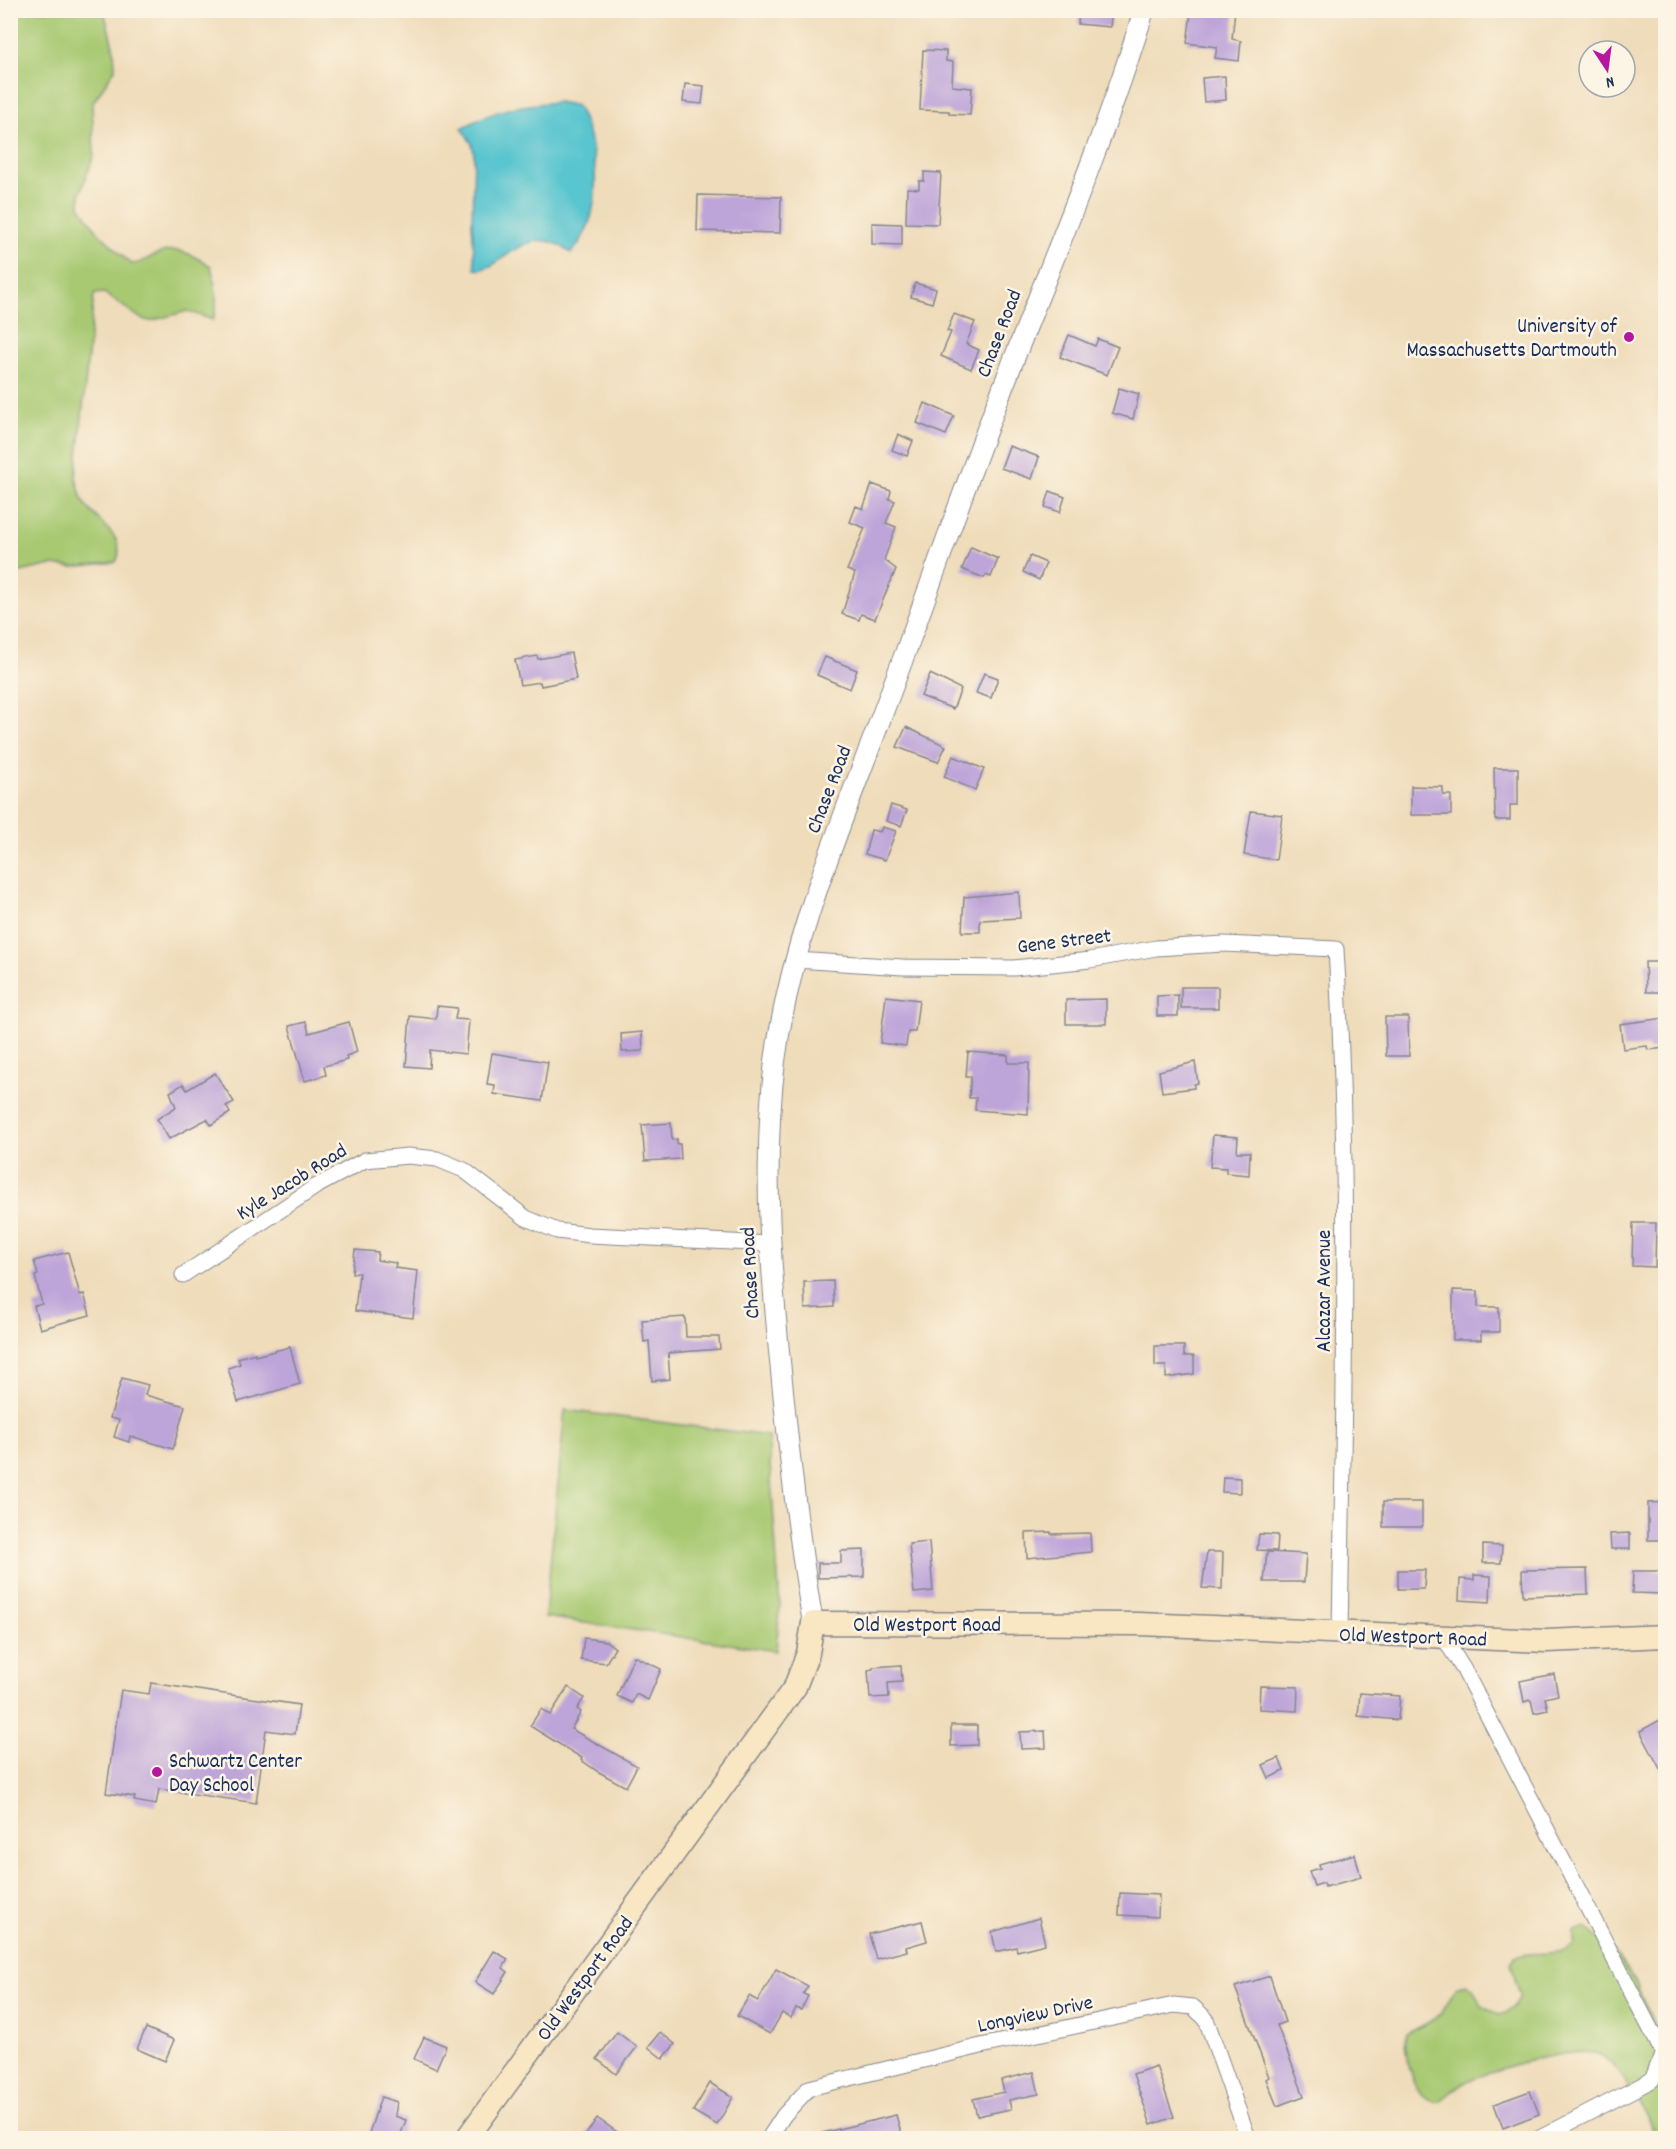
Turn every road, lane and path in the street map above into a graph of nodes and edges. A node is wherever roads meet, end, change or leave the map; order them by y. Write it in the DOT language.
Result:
graph roads {
  1 [pos="1144,10"];
  2 [pos="1336,949"];
  3 [pos="796,960"];
  4 [pos="771,1244"];
  5 [pos="183,1275"];
  6 [pos="813,1623"];
  7 [pos="1340,1633"];
  8 [pos="1665,1636"];
  9 [pos="1444,1638"];
  10 [pos="467,2139"];
  11 [pos="769,2139"];
  12 [pos="1248,2139"];
  13 [pos="1540,2139"];
  1 -- 3 [label="street, Chase Road"];
  2 -- 3 [label="street, Gene Street"];
  2 -- 7 [label="street, Alcazar Avenue"];
  3 -- 4 [label="street, Chase Road"];
  4 -- 5 [label="street, Kyle Jacob Road"];
  4 -- 6 [label="street, Chase Road"];
  6 -- 7 [label="main road, Old Westport Road"];
  6 -- 10 [label="main road, Old Westport Road"];
  7 -- 9 [label="main road, Old Westport Road"];
  8 -- 9 [label="main road, Old Westport Road"];
  9 -- 13 [label="street"];
  11 -- 12 [label="street, Longview Drive"];
}
